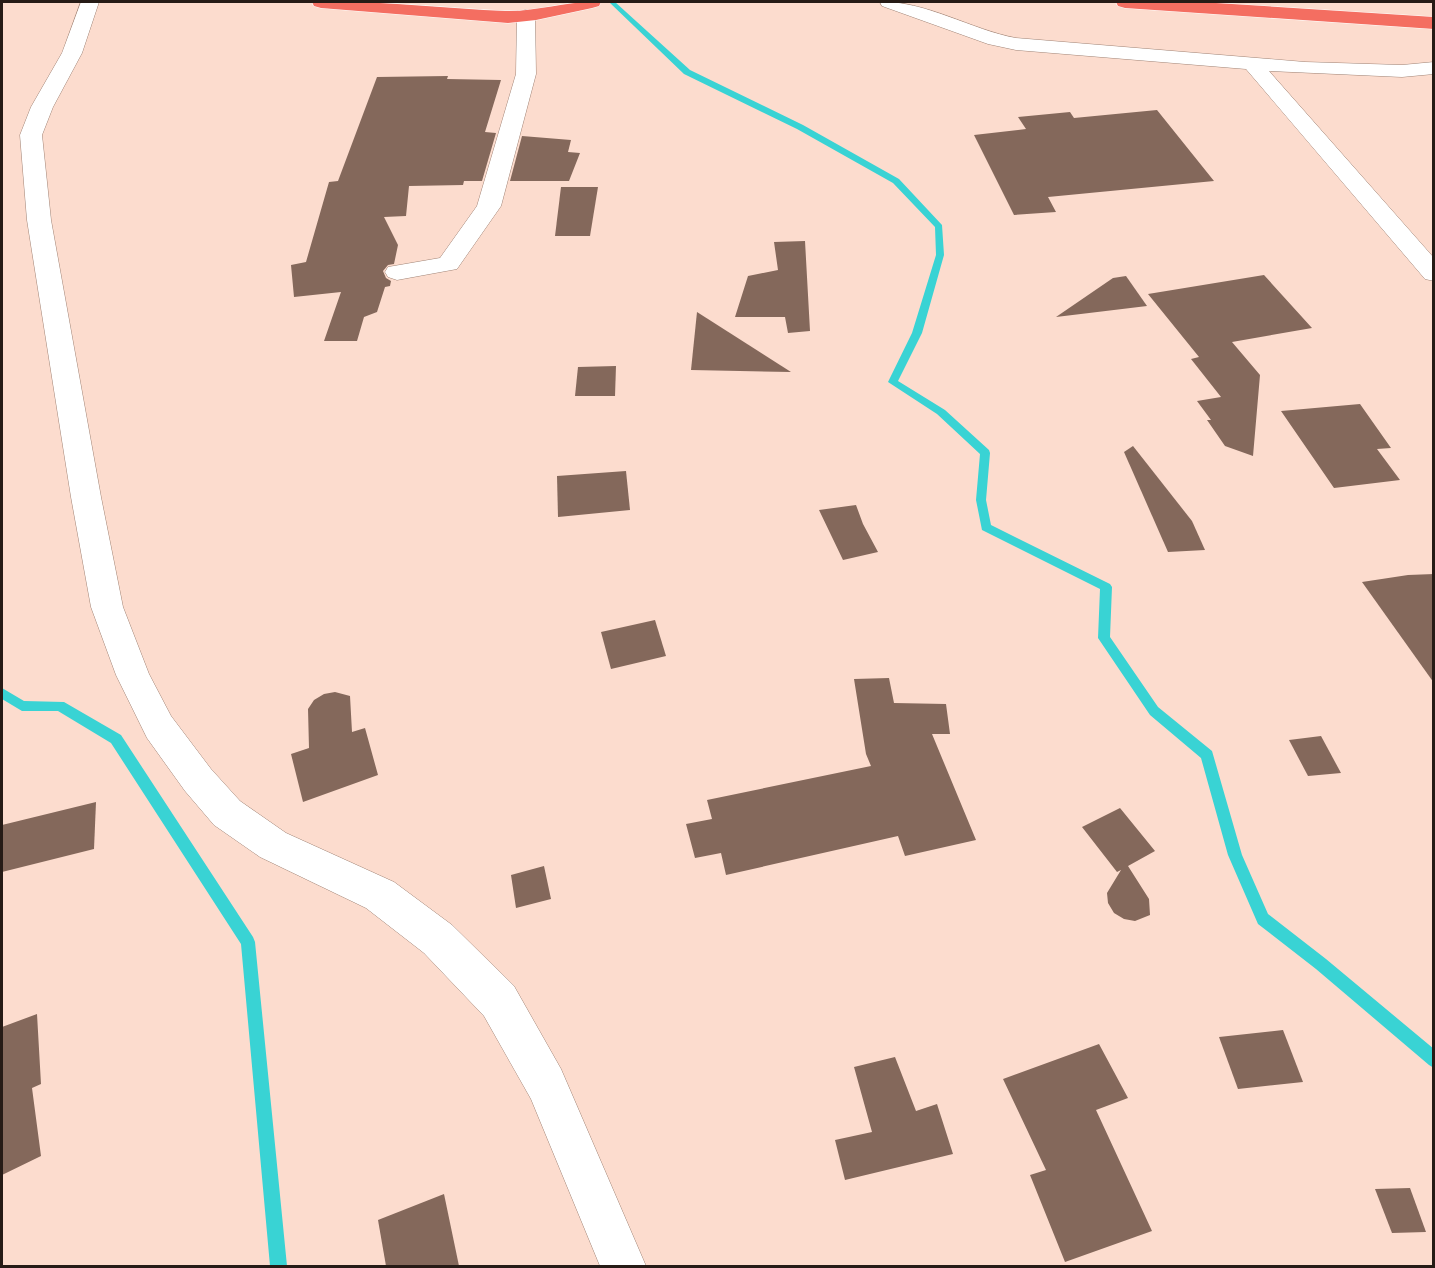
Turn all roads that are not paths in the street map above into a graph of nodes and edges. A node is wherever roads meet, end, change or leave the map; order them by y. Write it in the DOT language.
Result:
graph roads {
  1 [pos="90,2"];
  2 [pos="321,2"];
  3 [pos="592,2"];
  4 [pos="889,2"];
  5 [pos="1125,2"];
  6 [pos="526,16"];
  7 [pos="1434,23"];
  8 [pos="1253,64"];
  9 [pos="1434,68"];
  10 [pos="397,272"];
  11 [pos="1434,274"];
  12 [pos="623,1266"];
  1 -- 12 [label="street"];
  2 -- 6 [label="highway"];
  3 -- 6 [label="highway"];
  4 -- 8 [label="street"];
  5 -- 7 [label="highway"];
  6 -- 10 [label="street"];
  8 -- 9 [label="street"];
  8 -- 11 [label="street"];
}
